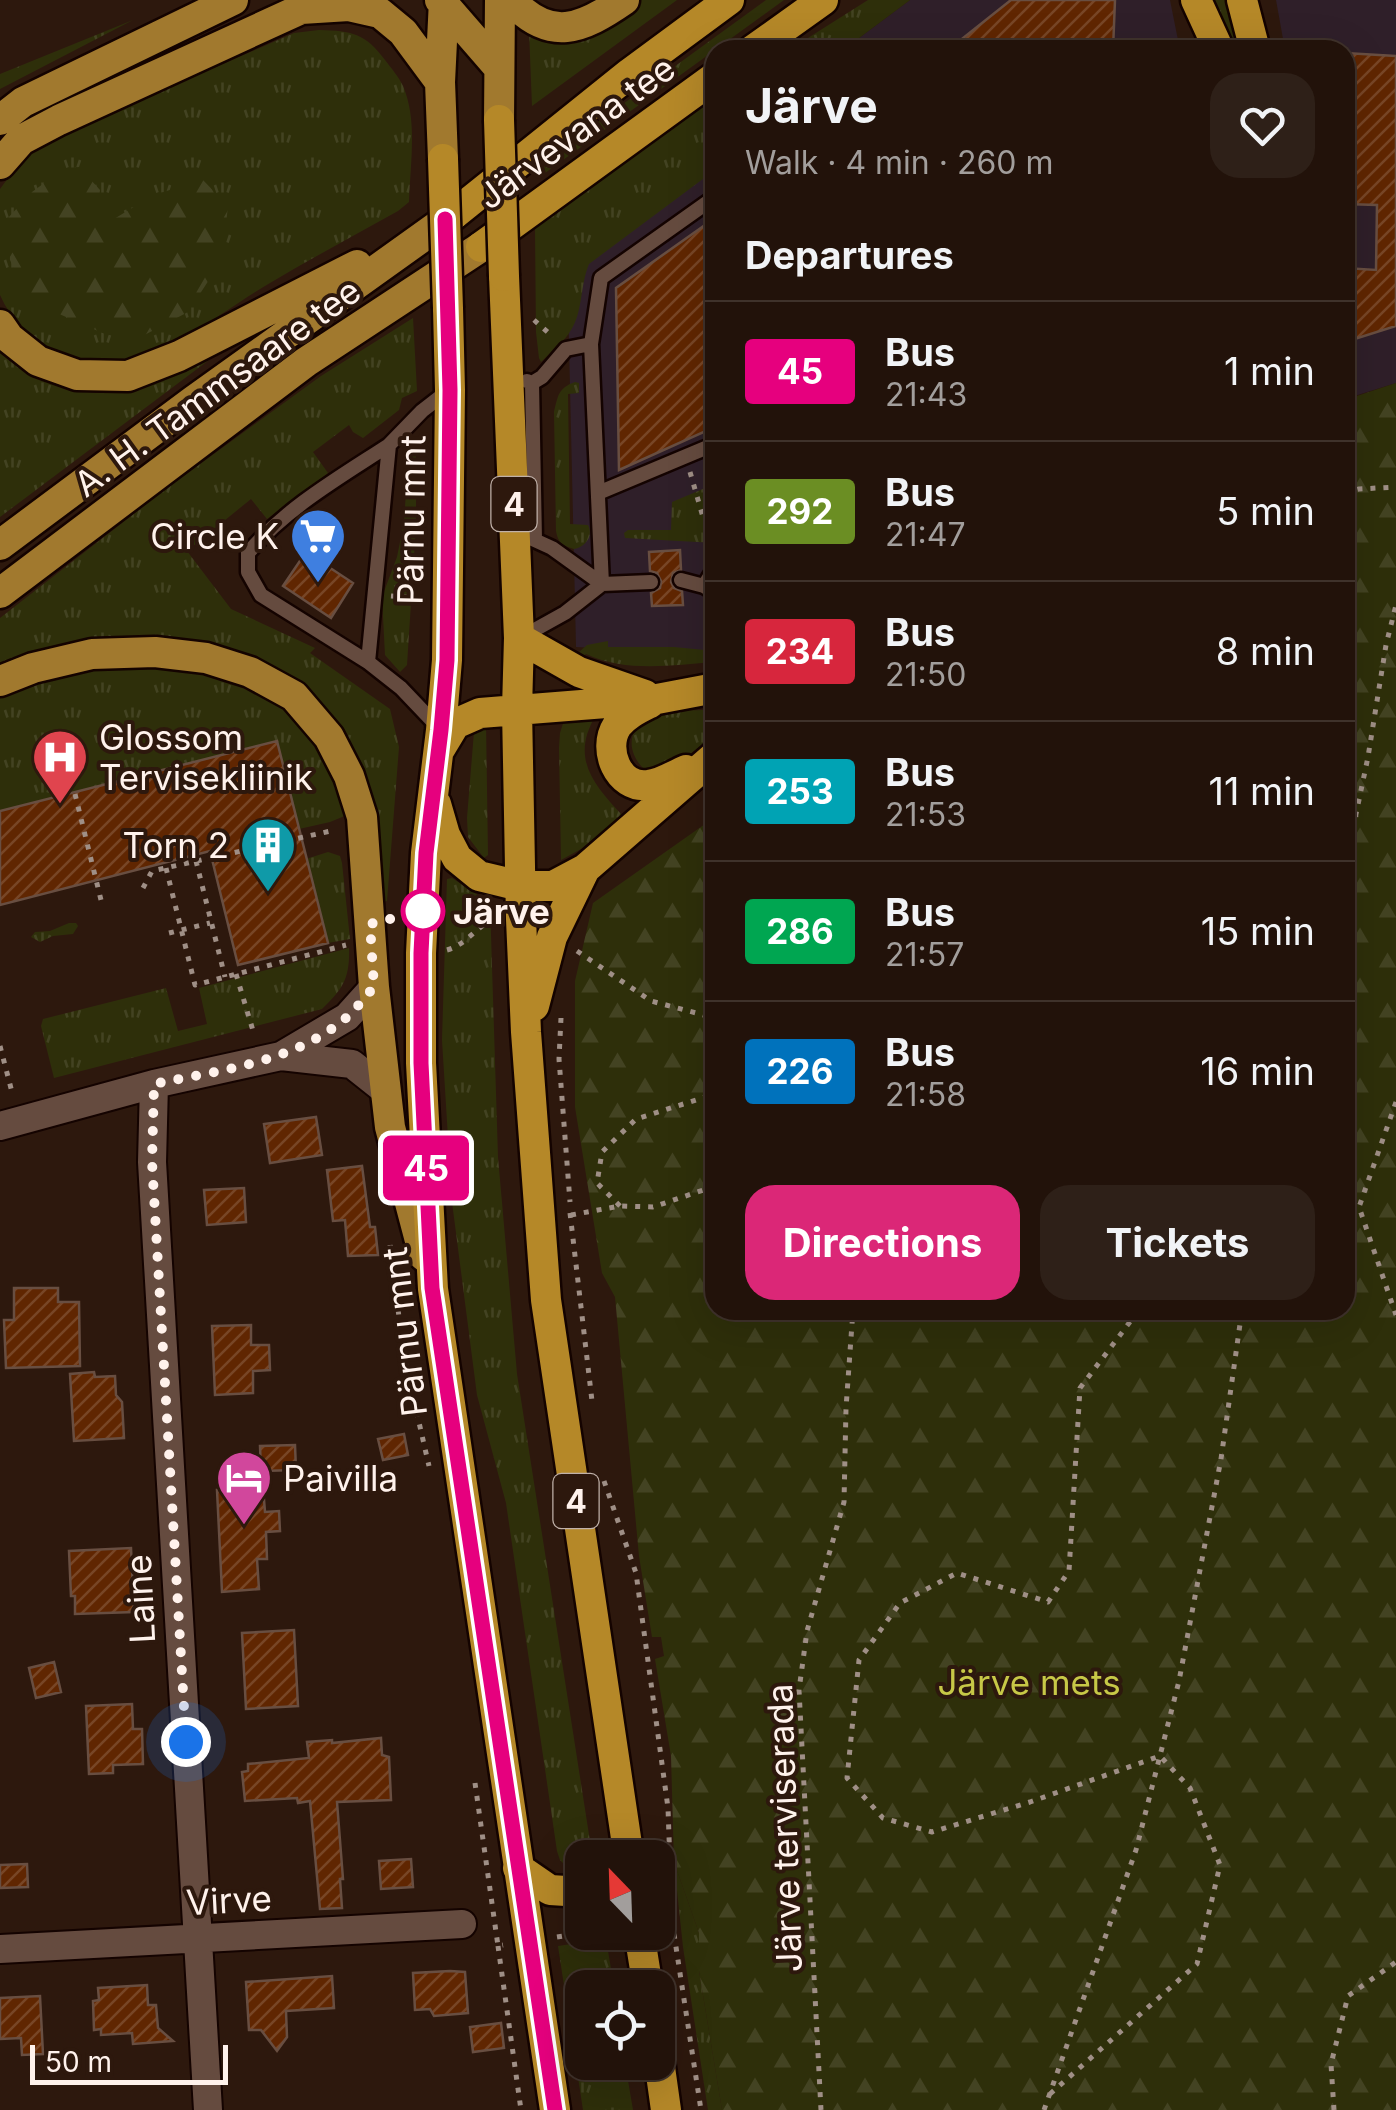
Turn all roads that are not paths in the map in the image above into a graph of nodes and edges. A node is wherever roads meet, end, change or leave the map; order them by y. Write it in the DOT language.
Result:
graph roads {
  1 [pos="233,0"];
  2 [pos="500,0"];
  3 [pos="511,0"];
  4 [pos="624,0"];
  5 [pos="729,0"];
  6 [pos="822,0"];
  7 [pos="1196,0"];
  8 [pos="1242,0"];
  9 [pos="442,1"];
  10 [pos="767,40"];
  11 [pos="1214,40"];
  12 [pos="1253,40"];
  13 [pos="499,68"];
  14 [pos="440,82"];
  15 [pos="705,85"];
  16 [pos="0,120"];
  17 [pos="500,120"];
  18 [pos="442,158"];
  19 [pos="0,164"];
  20 [pos="705,205"];
  21 [pos="453,215"];
  22 [pos="482,247"];
  23 [pos="0,326"];
  24 [pos="591,344"];
  25 [pos="520,377"];
  26 [pos="450,390"];
  27 [pos="388,445"];
  28 [pos="705,448"];
  29 [pos="598,493"];
  30 [pos="525,536"];
  31 [pos="0,545"];
  32 [pos="681,580"];
  33 [pos="651,582"];
  34 [pos="602,584"];
  35 [pos="705,588"];
  36 [pos="0,593"];
  37 [pos="519,638"];
  38 [pos="368,662"];
  39 [pos="0,681"];
  40 [pos="705,690"];
  41 [pos="657,700"];
  42 [pos="518,710"];
  43 [pos="440,741"];
  44 [pos="705,761"];
  45 [pos="705,764"];
  46 [pos="432,791"];
  47 [pos="585,868"];
  48 [pos="520,886"];
  49 [pos="374,987"];
  50 [pos="526,1032"];
  51 [pos="281,1056"];
  52 [pos="154,1084"];
  53 [pos="386,1091"];
  54 [pos="0,1126"];
  55 [pos="432,1288"];
  56 [pos="626,1840"];
  57 [pos="518,1868"];
  58 [pos="565,1892"];
  59 [pos="462,1924"];
  60 [pos="197,1939"];
  61 [pos="0,1949"];
  62 [pos="662,2080"];
  63 [pos="208,2110"];
  64 [pos="554,2110"];
  65 [pos="666,2110"];
  1 -- 16 [label="main road"];
  2 -- 13 [label="main road, 4"];
  3 -- 4 [label="main road"];
  5 -- 21 [label="highway, Järvevana tee"];
  6 -- 10 [label="highway"];
  7 -- 11 [label="highway"];
  8 -- 12 [label="highway"];
  9 -- 13 [label="main road"];
  9 -- 14 [label="main road, Pärnu mnt / 4"];
  13 -- 17 [label="main road, 4"];
  14 -- 18 [label="main road, Pärnu mnt / 4"];
  14 -- 19 [label="main road"];
  15 -- 22 [label="highway, Järvevana tee"];
  17 -- 25 [label="highway, 4, bridge"];
  18 -- 26 [label="highway, Pärnu mnt / 4, bridge"];
  20 -- 24 [label="lane"];
  21 -- 23 [label="main road"];
  21 -- 31 [label="main road, A. H. Tammsaare tee"];
  22 -- 36 [label="main road, A. H. Tammsaare tee"];
  24 -- 25 [label="lane"];
  24 -- 29 [label="lane"];
  25 -- 30 [label="highway, 4"];
  26 -- 27 [label="lane"];
  26 -- 43 [label="highway, Pärnu mnt / 4"];
  27 -- 38 [label="lane"];
  27 -- 38 [label="lane"];
  28 -- 29 [label="lane"];
  29 -- 34 [label="lane"];
  30 -- 34 [label="lane"];
  30 -- 37 [label="highway, 4"];
  32 -- 35 [label="lane"];
  33 -- 34 [label="lane"];
  34 -- 37 [label="lane"];
  37 -- 41 [label="highway"];
  37 -- 42 [label="highway, 4"];
  38 -- 43 [label="lane"];
  39 -- 49 [label="main road"];
  40 -- 41 [label="highway"];
  41 -- 42 [label="highway"];
  41 -- 44 [label="highway"];
  42 -- 43 [label="highway"];
  42 -- 48 [label="highway, 4"];
  43 -- 46 [label="highway, Pärnu mnt / 4"];
  45 -- 47 [label="highway"];
  46 -- 48 [label="highway"];
  46 -- 55 [label="highway, Pärnu mnt / 4"];
  47 -- 48 [label="highway"];
  47 -- 50 [label="highway"];
  48 -- 50 [label="highway, 4"];
  49 -- 51 [label="street"];
  49 -- 53 [label="main road"];
  50 -- 56 [label="highway, 4"];
  51 -- 52 [label="street"];
  51 -- 53 [label="street"];
  52 -- 54 [label="street"];
  52 -- 60 [label="street, Laine"];
  53 -- 55 [label="main road"];
  55 -- 57 [label="highway, Pärnu mnt / 4"];
  57 -- 58 [label="highway"];
  57 -- 64 [label="highway, Pärnu mnt / 4"];
  59 -- 60 [label="street, Virve"];
  60 -- 61 [label="street, Virve"];
  60 -- 63 [label="street, Laine"];
  62 -- 65 [label="highway"];
}
